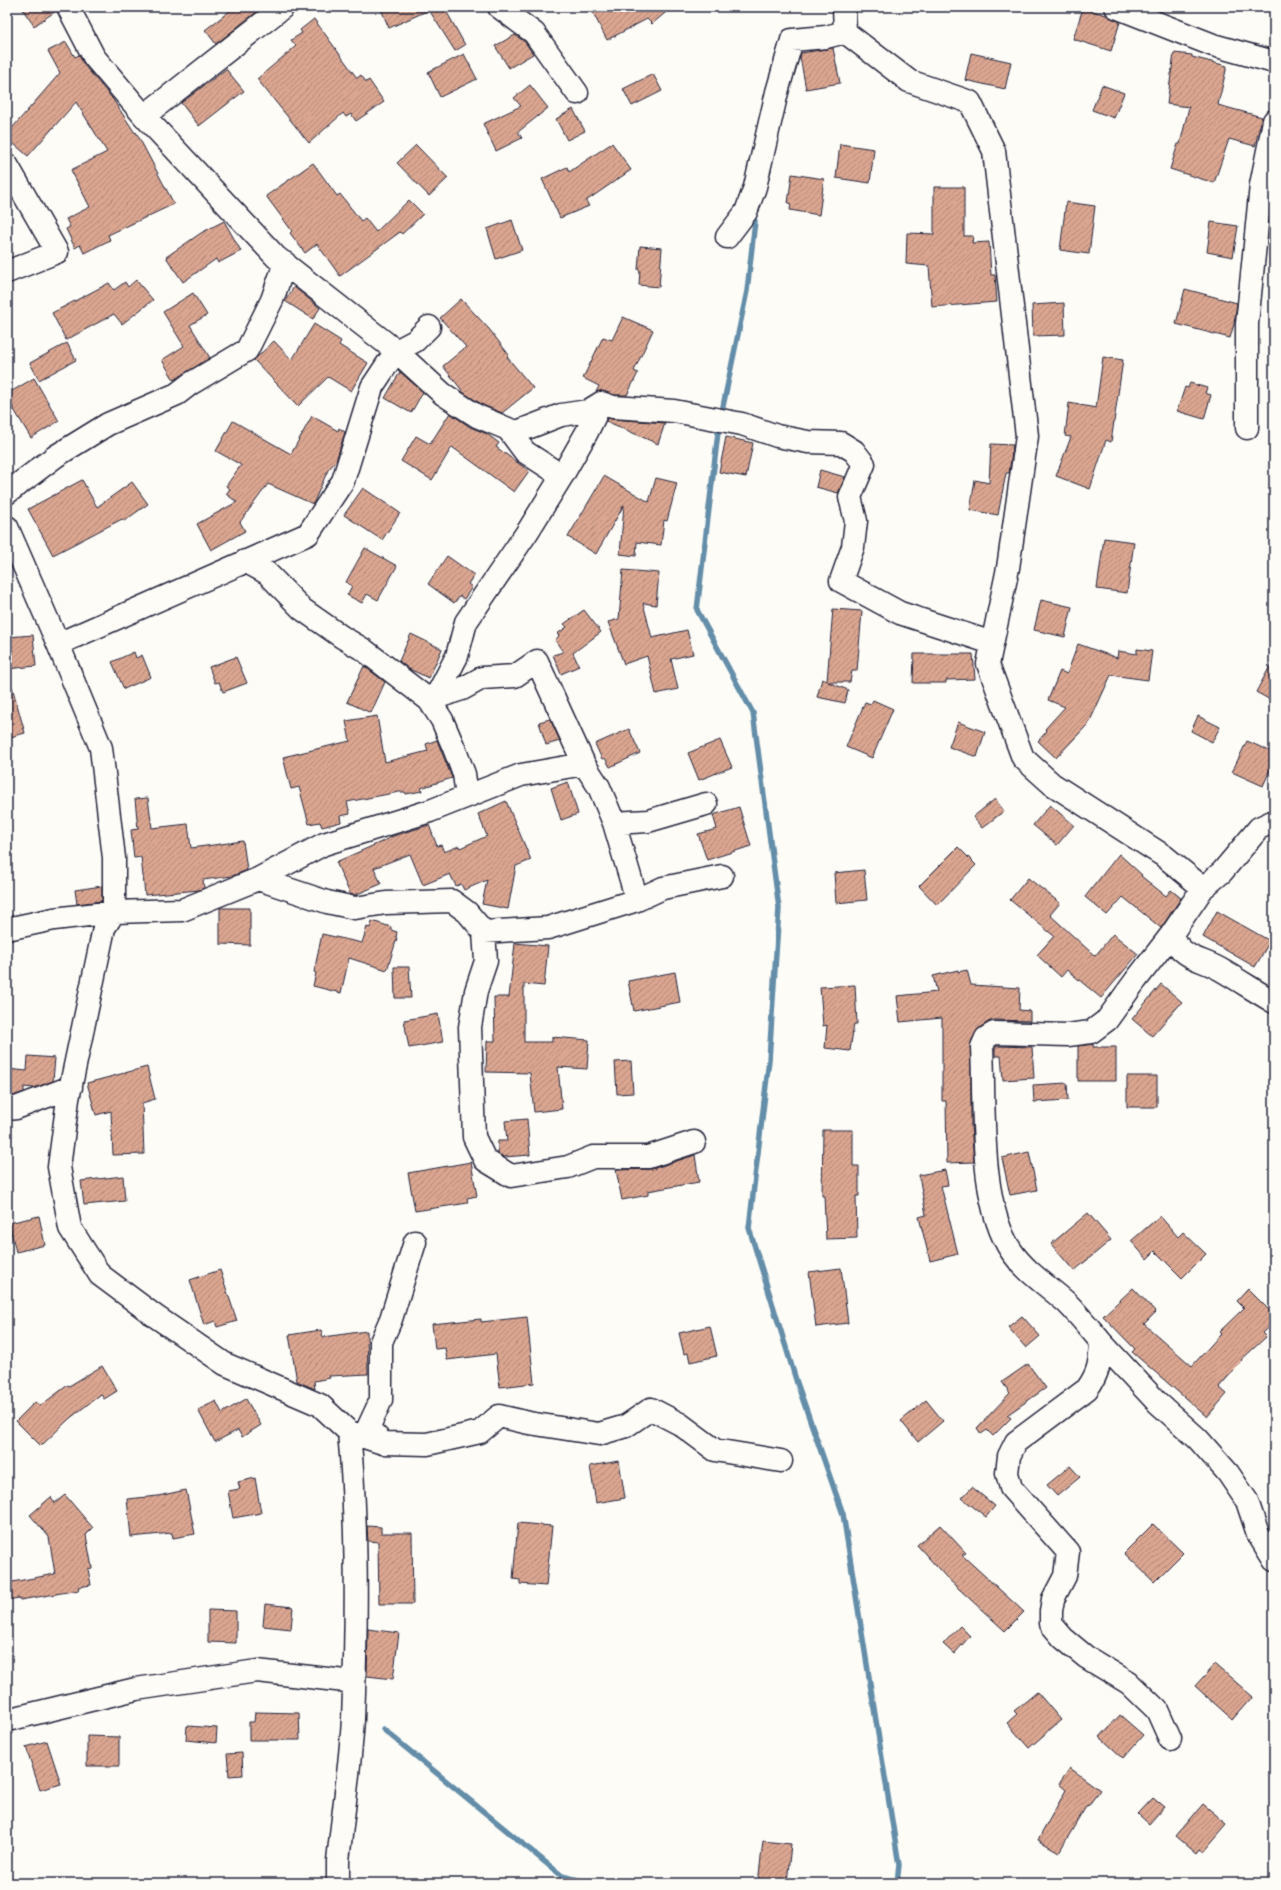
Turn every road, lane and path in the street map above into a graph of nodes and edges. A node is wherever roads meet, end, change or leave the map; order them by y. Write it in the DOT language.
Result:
graph roads {
  1 [pos="68,7"];
  2 [pos="283,7"];
  3 [pos="499,7"];
  4 [pos="844,7"];
  5 [pos="1116,7"];
  6 [pos="845,32"];
  7 [pos="1274,62"];
  8 [pos="577,93"];
  9 [pos="144,116"];
  10 [pos="1274,122"];
  11 [pos="7,166"];
  12 [pos="727,237"];
  13 [pos="285,263"];
  14 [pos="7,272"];
  15 [pos="429,327"];
  16 [pos="396,351"];
  17 [pos="601,403"];
  18 [pos="1247,428"];
  19 [pos="508,429"];
  20 [pos="562,476"];
  21 [pos="7,492"];
  22 [pos="7,527"];
  23 [pos="245,561"];
  24 [pos="992,643"];
  25 [pos="58,644"];
  26 [pos="429,700"];
  27 [pos="584,764"];
  28 [pos="467,796"];
  29 [pos="706,804"];
  30 [pos="1274,820"];
  31 [pos="614,823"];
  32 [pos="722,876"];
  33 [pos="258,879"];
  34 [pos="1203,888"];
  35 [pos="637,900"];
  36 [pos="114,912"];
  37 [pos="7,929"];
  38 [pos="484,932"];
  39 [pos="1171,935"];
  40 [pos="1274,1002"];
  41 [pos="71,1087"];
  42 [pos="7,1109"];
  43 [pos="694,1142"];
  44 [pos="415,1242"];
  45 [pos="1101,1342"];
  46 [pos="349,1432"];
  47 [pos="383,1443"];
  48 [pos="781,1461"];
  49 [pos="1274,1560"];
  50 [pos="354,1682"];
  51 [pos="7,1720"];
  52 [pos="1170,1739"];
  53 [pos="338,1883"];
  1 -- 9 [label="street"];
  2 -- 9 [label="street"];
  3 -- 8 [label="street"];
  4 -- 6 [label="street"];
  5 -- 7 [label="street"];
  6 -- 12 [label="street"];
  6 -- 24 [label="street"];
  9 -- 13 [label="street"];
  10 -- 18 [label="street"];
  11 -- 14 [label="street"];
  13 -- 16 [label="street"];
  13 -- 21 [label="street"];
  15 -- 16 [label="street"];
  16 -- 19 [label="street"];
  16 -- 23 [label="street"];
  17 -- 19 [label="street"];
  17 -- 20 [label="street"];
  17 -- 24 [label="street"];
  19 -- 20 [label="street"];
  20 -- 26 [label="street"];
  22 -- 25 [label="street"];
  23 -- 25 [label="street"];
  23 -- 26 [label="street"];
  24 -- 34 [label="street"];
  25 -- 36 [label="street"];
  26 -- 27 [label="street"];
  26 -- 28 [label="street"];
  27 -- 28 [label="street"];
  27 -- 31 [label="street"];
  28 -- 33 [label="street"];
  29 -- 31 [label="street"];
  30 -- 34 [label="street"];
  31 -- 35 [label="street"];
  32 -- 35 [label="street"];
  33 -- 36 [label="street"];
  33 -- 38 [label="street"];
  34 -- 39 [label="street"];
  35 -- 38 [label="street"];
  36 -- 37 [label="street"];
  36 -- 41 [label="street"];
  38 -- 43 [label="street"];
  39 -- 40 [label="street"];
  39 -- 45 [label="street"];
  41 -- 42 [label="street"];
  41 -- 46 [label="street"];
  44 -- 47 [label="street"];
  45 -- 49 [label="street"];
  45 -- 52 [label="street"];
  46 -- 47 [label="street"];
  46 -- 50 [label="street"];
  47 -- 48 [label="street"];
  50 -- 51 [label="street"];
  50 -- 53 [label="street"];
}
